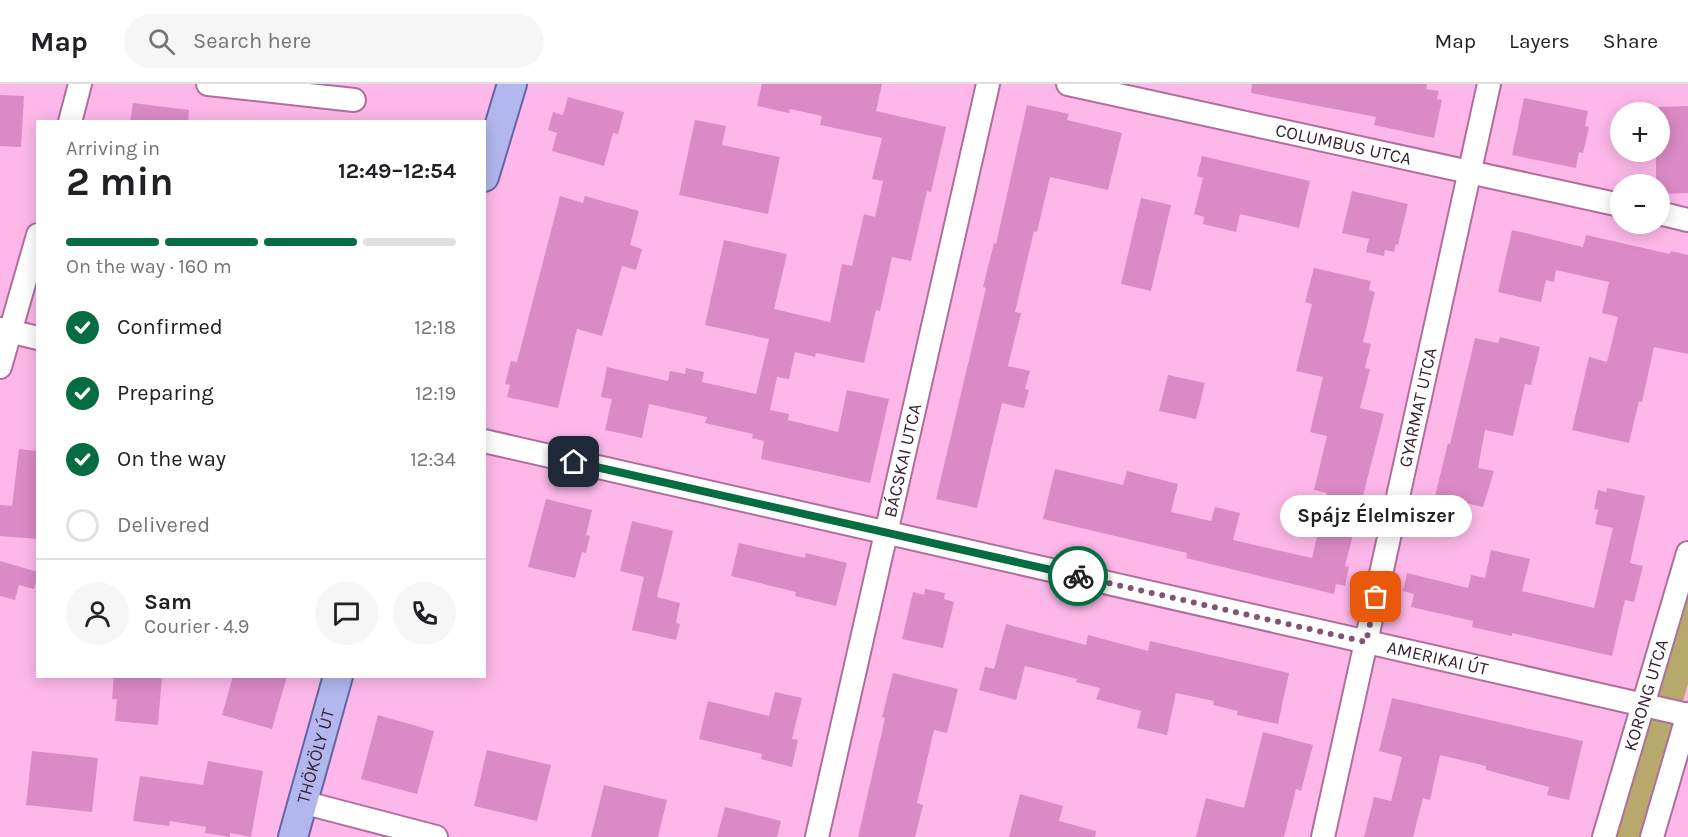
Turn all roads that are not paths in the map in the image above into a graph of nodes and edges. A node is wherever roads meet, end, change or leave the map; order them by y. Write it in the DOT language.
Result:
graph roads {
  1 [pos="80,84"];
  2 [pos="208,84"];
  3 [pos="512,84"];
  4 [pos="988,84"];
  5 [pos="1068,84"];
  6 [pos="1489,84"];
  7 [pos="354,100"];
  8 [pos="71,120"];
  9 [pos="486,170"];
  10 [pos="1470,173"];
  11 [pos="1610,203"];
  12 [pos="1670,216"];
  13 [pos="1688,220"];
  14 [pos="36,242"];
  15 [pos="5,330"];
  16 [pos="36,338"];
  17 [pos="0,367"];
  18 [pos="486,441"];
  19 [pos="886,533"];
  20 [pos="1688,553"];
  21 [pos="1366,642"];
  22 [pos="337,678"];
  23 [pos="1643,705"];
  24 [pos="1688,715"];
  25 [pos="302,802"];
  26 [pos="293,837"];
  27 [pos="436,837"];
  28 [pos="817,837"];
  29 [pos="1323,837"];
  30 [pos="1604,837"];
  31 [pos="1652,837"];
  1 -- 8 [label="street"];
  2 -- 7 [label="street"];
  3 -- 9 [label="main road"];
  4 -- 19 [label="street, BÁCSKAI UTCA"];
  5 -- 10 [label="street, COLUMBUS UTCA"];
  6 -- 10 [label="street, GYARMAT UTCA"];
  10 -- 11 [label="street, COLUMBUS UTCA"];
  10 -- 21 [label="street, GYARMAT UTCA"];
  12 -- 13 [label="street"];
  14 -- 15 [label="street"];
  15 -- 16 [label="street"];
  15 -- 17 [label="street"];
  18 -- 19 [label="street, AMERIKAI ÚT"];
  19 -- 21 [label="street, AMERIKAI ÚT"];
  19 -- 28 [label="street, BÁCSKAI UTCA"];
  20 -- 23 [label="street, KORONG UTCA"];
  21 -- 23 [label="street, AMERIKAI ÚT"];
  21 -- 29 [label="street, GYARMAT UTCA"];
  22 -- 25 [label="main road, THÖKÖLY ÚT"];
  23 -- 24 [label="street, AMERIKAI ÚT"];
  23 -- 30 [label="street, KORONG UTCA"];
  24 -- 31 [label="street"];
  25 -- 26 [label="main road, THÖKÖLY ÚT"];
  25 -- 27 [label="street"];
}
